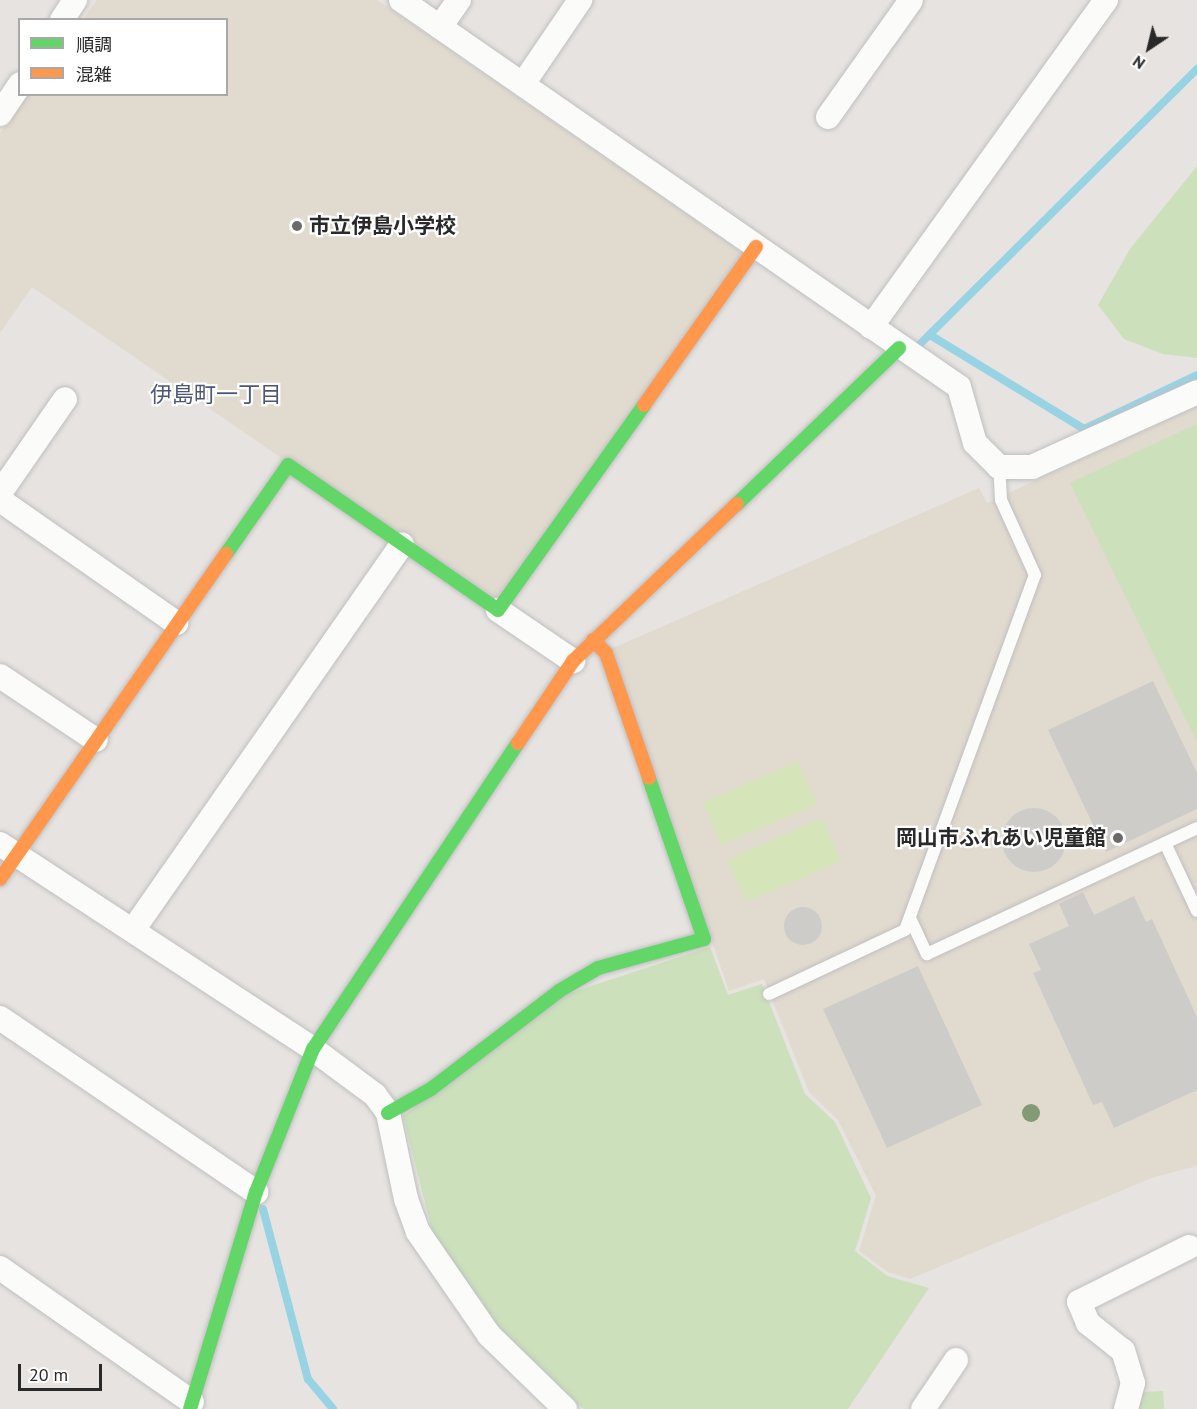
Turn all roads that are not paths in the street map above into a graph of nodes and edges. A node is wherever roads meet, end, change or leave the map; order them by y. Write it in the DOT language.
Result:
graph roads {
  1 [pos="75,0"];
  2 [pos="401,0"];
  3 [pos="459,0"];
  4 [pos="580,0"];
  5 [pos="911,0"];
  6 [pos="1106,0"];
  7 [pos="63,18"];
  8 [pos="440,27"];
  9 [pos="523,84"];
  10 [pos="18,87"];
  11 [pos="0,114"];
  12 [pos="828,117"];
  13 [pos="756,247"];
  14 [pos="871,327"];
  15 [pos="906,352"];
  16 [pos="1197,392"];
  17 [pos="65,399"];
  18 [pos="999,467"];
  19 [pos="0,493"];
  20 [pos="0,500"];
  21 [pos="402,545"];
  22 [pos="498,610"];
  23 [pos="176,623"];
  24 [pos="593,640"];
  25 [pos="573,662"];
  26 [pos="0,676"];
  27 [pos="96,740"];
  28 [pos="1197,828"];
  29 [pos="1165,843"];
  30 [pos="8,849"];
  31 [pos="0,879"];
  32 [pos="1197,911"];
  33 [pos="910,918"];
  34 [pos="133,930"];
  35 [pos="769,994"];
  36 [pos="0,1018"];
  37 [pos="313,1049"];
  38 [pos="388,1113"];
  39 [pos="256,1192"];
  40 [pos="1189,1246"];
  41 [pos="0,1268"];
  42 [pos="956,1360"];
  43 [pos="191,1406"];
  44 [pos="565,1409"];
  45 [pos="923,1409"];
  46 [pos="1126,1409"];
  1 -- 7 [label="street"];
  2 -- 8 [label="street"];
  3 -- 8 [label="street"];
  4 -- 9 [label="street"];
  5 -- 12 [label="street"];
  6 -- 14 [label="street"];
  8 -- 9 [label="street"];
  9 -- 13 [label="street"];
  10 -- 11 [label="street"];
  13 -- 14 [label="street"];
  13 -- 22 [label="street"];
  14 -- 15 [label="street"];
  15 -- 18 [label="street"];
  15 -- 24 [label="street"];
  16 -- 18 [label="street"];
  17 -- 19 [label="street"];
  18 -- 33 [label="lane"];
  20 -- 23 [label="street"];
  21 -- 22 [label="street"];
  21 -- 23 [label="street"];
  21 -- 34 [label="street"];
  22 -- 25 [label="street"];
  23 -- 27 [label="street"];
  24 -- 25 [label="street"];
  24 -- 38 [label="street"];
  25 -- 37 [label="street"];
  26 -- 27 [label="street"];
  27 -- 30 [label="street"];
  28 -- 29 [label="lane"];
  29 -- 32 [label="lane"];
  29 -- 33 [label="lane"];
  30 -- 31 [label="street"];
  30 -- 34 [label="street"];
  33 -- 35 [label="lane"];
  34 -- 37 [label="street"];
  36 -- 39 [label="street"];
  37 -- 38 [label="street"];
  37 -- 39 [label="street"];
  38 -- 44 [label="street"];
  39 -- 43 [label="street"];
  40 -- 46 [label="street"];
  41 -- 43 [label="street"];
  42 -- 45 [label="street"];
}
